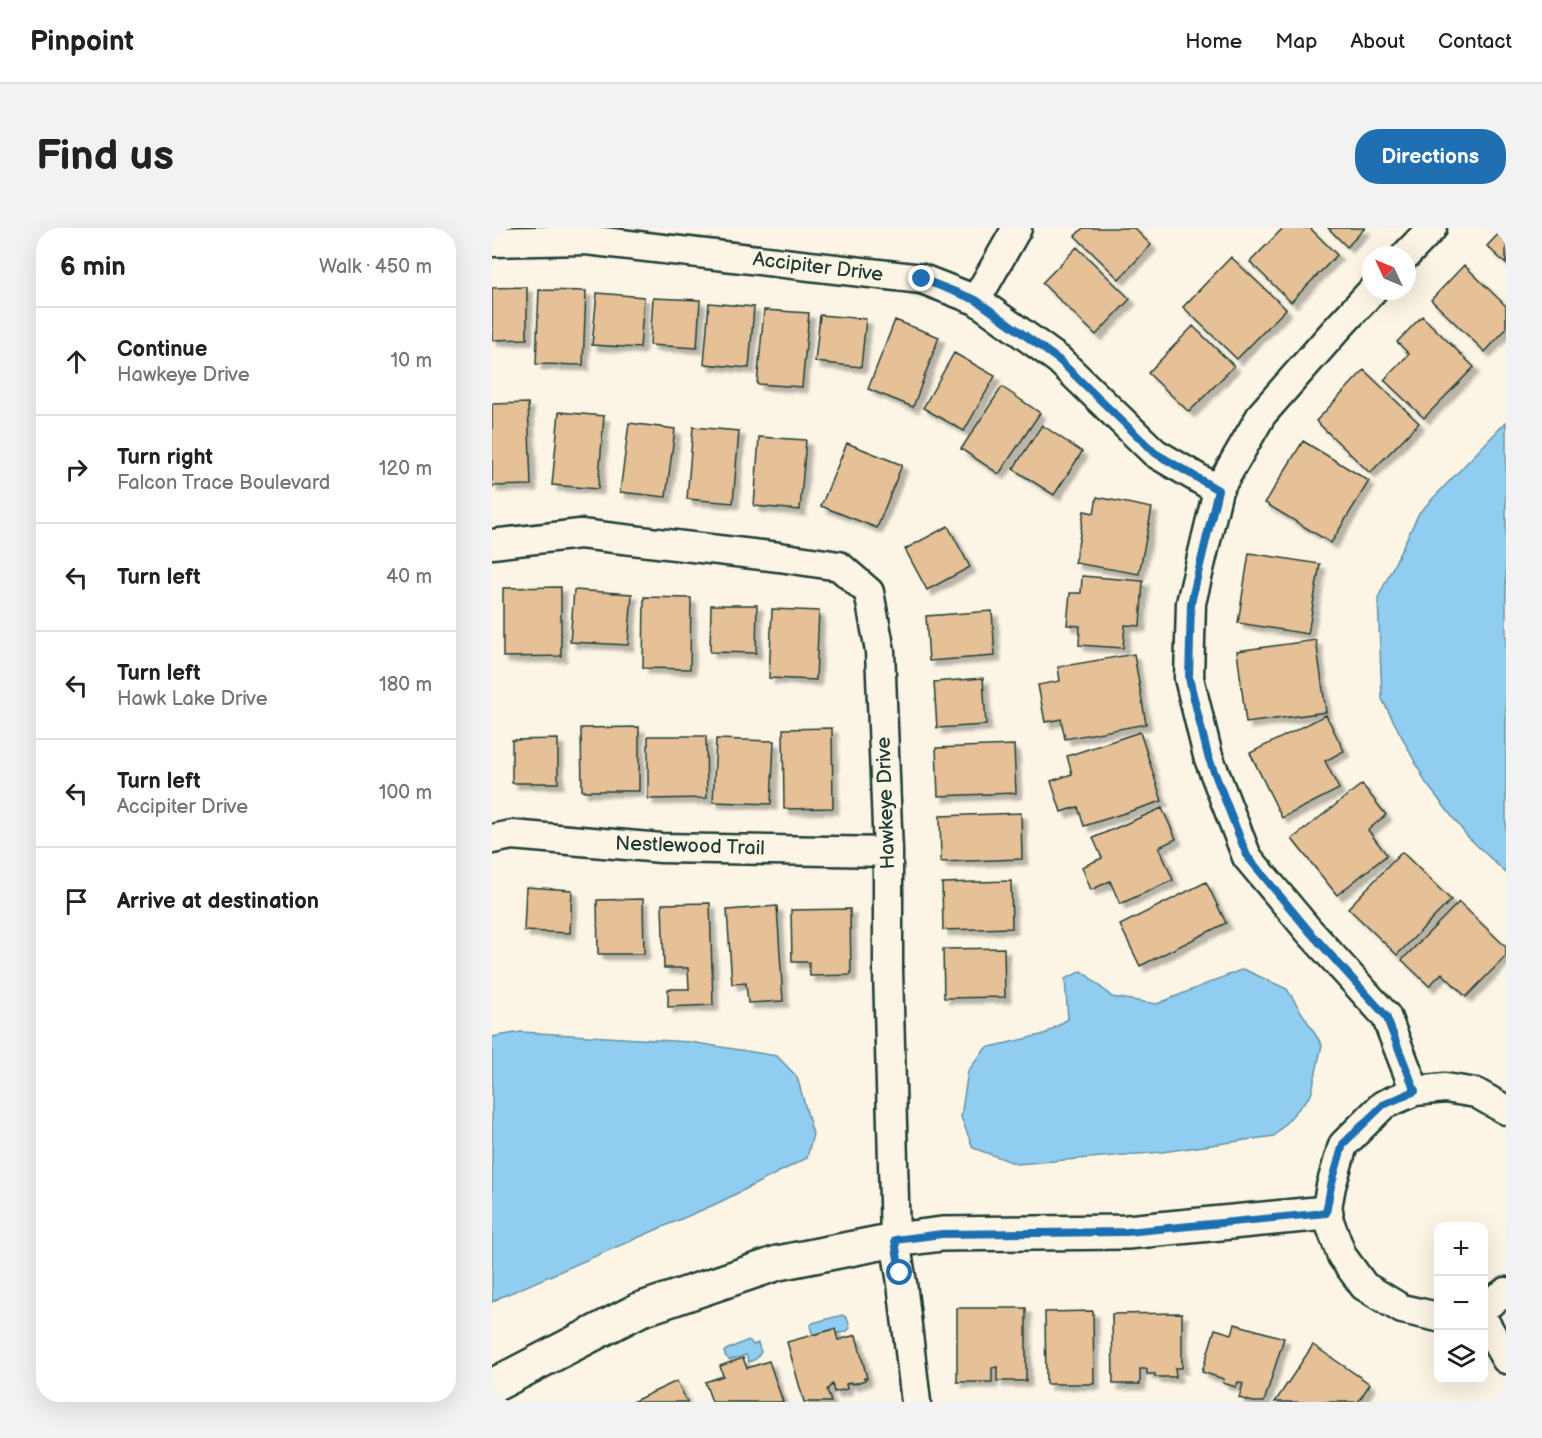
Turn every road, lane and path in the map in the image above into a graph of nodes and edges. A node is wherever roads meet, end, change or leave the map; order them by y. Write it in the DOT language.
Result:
graph roads {
  1 [pos="1017,228"];
  2 [pos="1432,228"];
  3 [pos="492,242"];
  4 [pos="1415,246"];
  5 [pos="976,300"];
  6 [pos="1364,300"];
  7 [pos="1218,490"];
  8 [pos="492,544"];
  9 [pos="492,839"];
  10 [pos="888,852"];
  11 [pos="1415,1091"];
  12 [pos="1506,1110"];
  13 [pos="1326,1213"];
  14 [pos="895,1240"];
  15 [pos="1506,1292"];
  16 [pos="1488,1304"];
  17 [pos="1434,1316"];
  18 [pos="1488,1328"];
  19 [pos="1506,1359"];
  20 [pos="492,1386"];
  21 [pos="916,1402"];
  1 -- 5 [label="street"];
  2 -- 4 [label="street"];
  3 -- 5 [label="street, Accipiter Drive"];
  5 -- 7 [label="street, Accipiter Drive"];
  6 -- 7 [label="street"];
  7 -- 11 [label="street"];
  8 -- 10 [label="street, Hawkeye Drive"];
  9 -- 10 [label="street, Nestlewood Trail"];
  10 -- 14 [label="street, Hawkeye Drive"];
  11 -- 12 [label="street"];
  11 -- 13 [label="street"];
  13 -- 14 [label="street"];
  13 -- 17 [label="street"];
  14 -- 20 [label="street"];
  14 -- 21 [label="street, Hawkeye Drive"];
  15 -- 16 [label="street"];
  18 -- 19 [label="street"];
}
